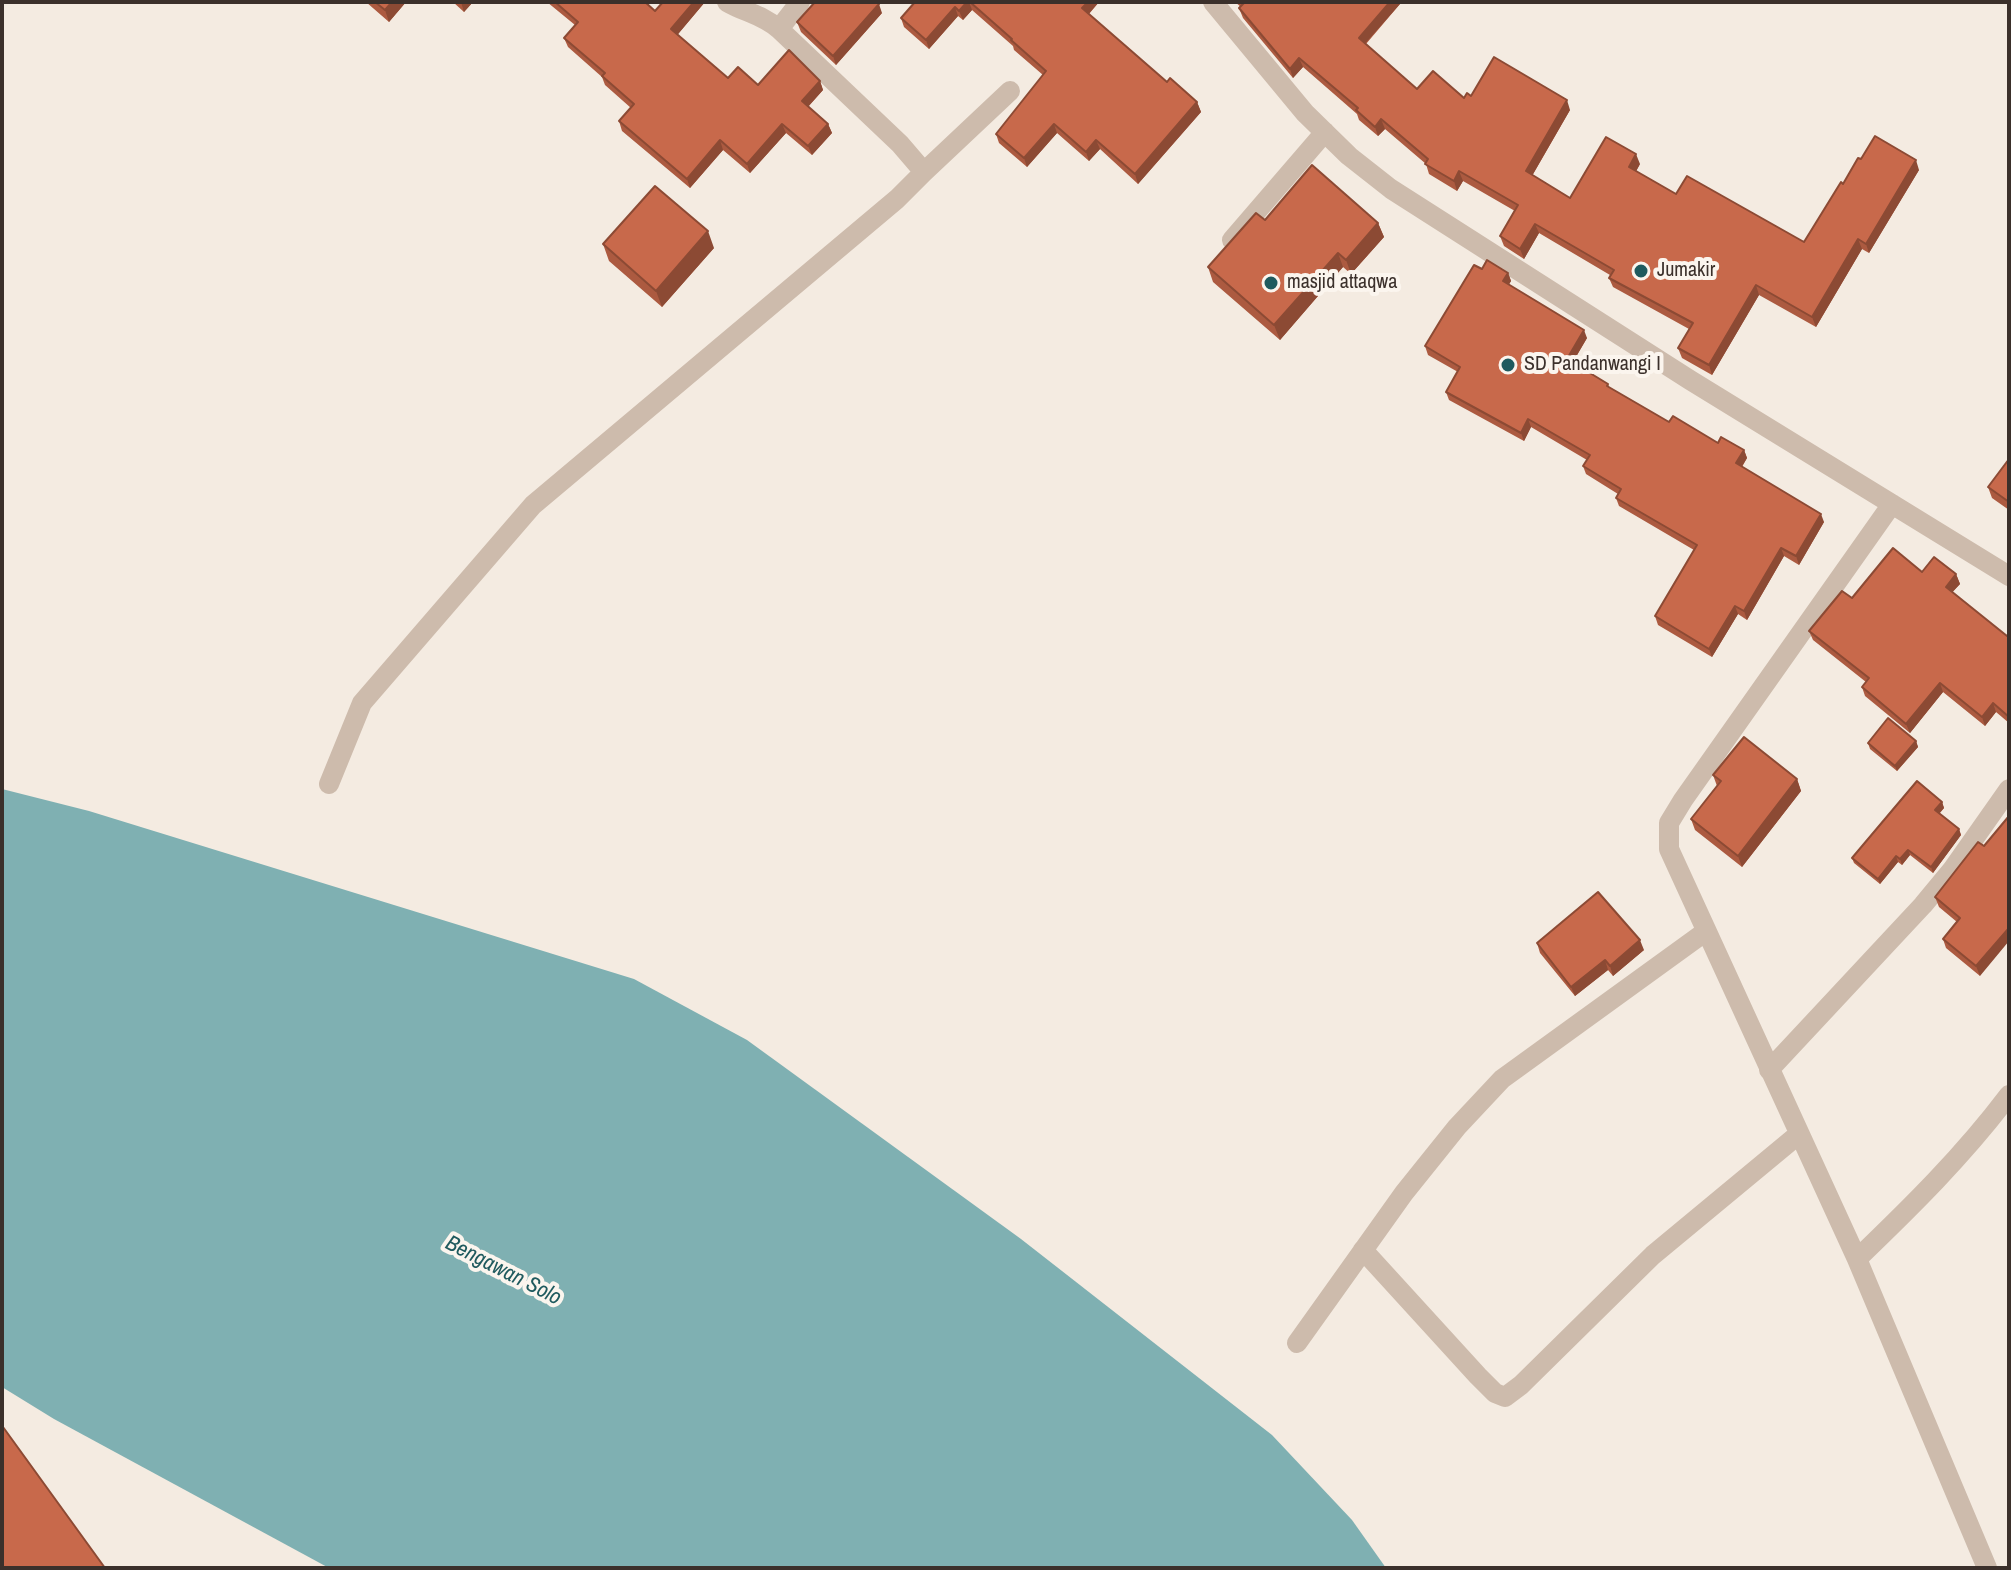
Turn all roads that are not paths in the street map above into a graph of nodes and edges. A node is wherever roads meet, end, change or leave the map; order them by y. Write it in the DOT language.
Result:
graph roads {
  1 [pos="727,2"];
  2 [pos="800,2"];
  3 [pos="1213,2"];
  4 [pos="779,29"];
  5 [pos="1010,91"];
  6 [pos="1325,132"];
  7 [pos="924,172"];
  8 [pos="1232,240"];
  9 [pos="1892,504"];
  10 [pos="2009,576"];
  11 [pos="329,784"];
  12 [pos="2009,789"];
  13 [pos="1705,932"];
  14 [pos="1769,1070"];
  15 [pos="2009,1095"];
  16 [pos="1799,1134"];
  17 [pos="1363,1250"];
  18 [pos="1857,1259"];
  19 [pos="1297,1343"];
  20 [pos="1987,1568"];
  1 -- 4 [label="street"];
  2 -- 4 [label="street"];
  3 -- 6 [label="street"];
  4 -- 7 [label="street"];
  5 -- 7 [label="street"];
  6 -- 8 [label="street"];
  6 -- 9 [label="street"];
  7 -- 11 [label="street"];
  9 -- 10 [label="street"];
  9 -- 13 [label="street"];
  12 -- 14 [label="street"];
  13 -- 14 [label="street"];
  13 -- 17 [label="street"];
  14 -- 16 [label="street"];
  15 -- 18 [label="street"];
  16 -- 17 [label="street"];
  16 -- 18 [label="street"];
  17 -- 19 [label="street"];
  18 -- 20 [label="street"];
}
